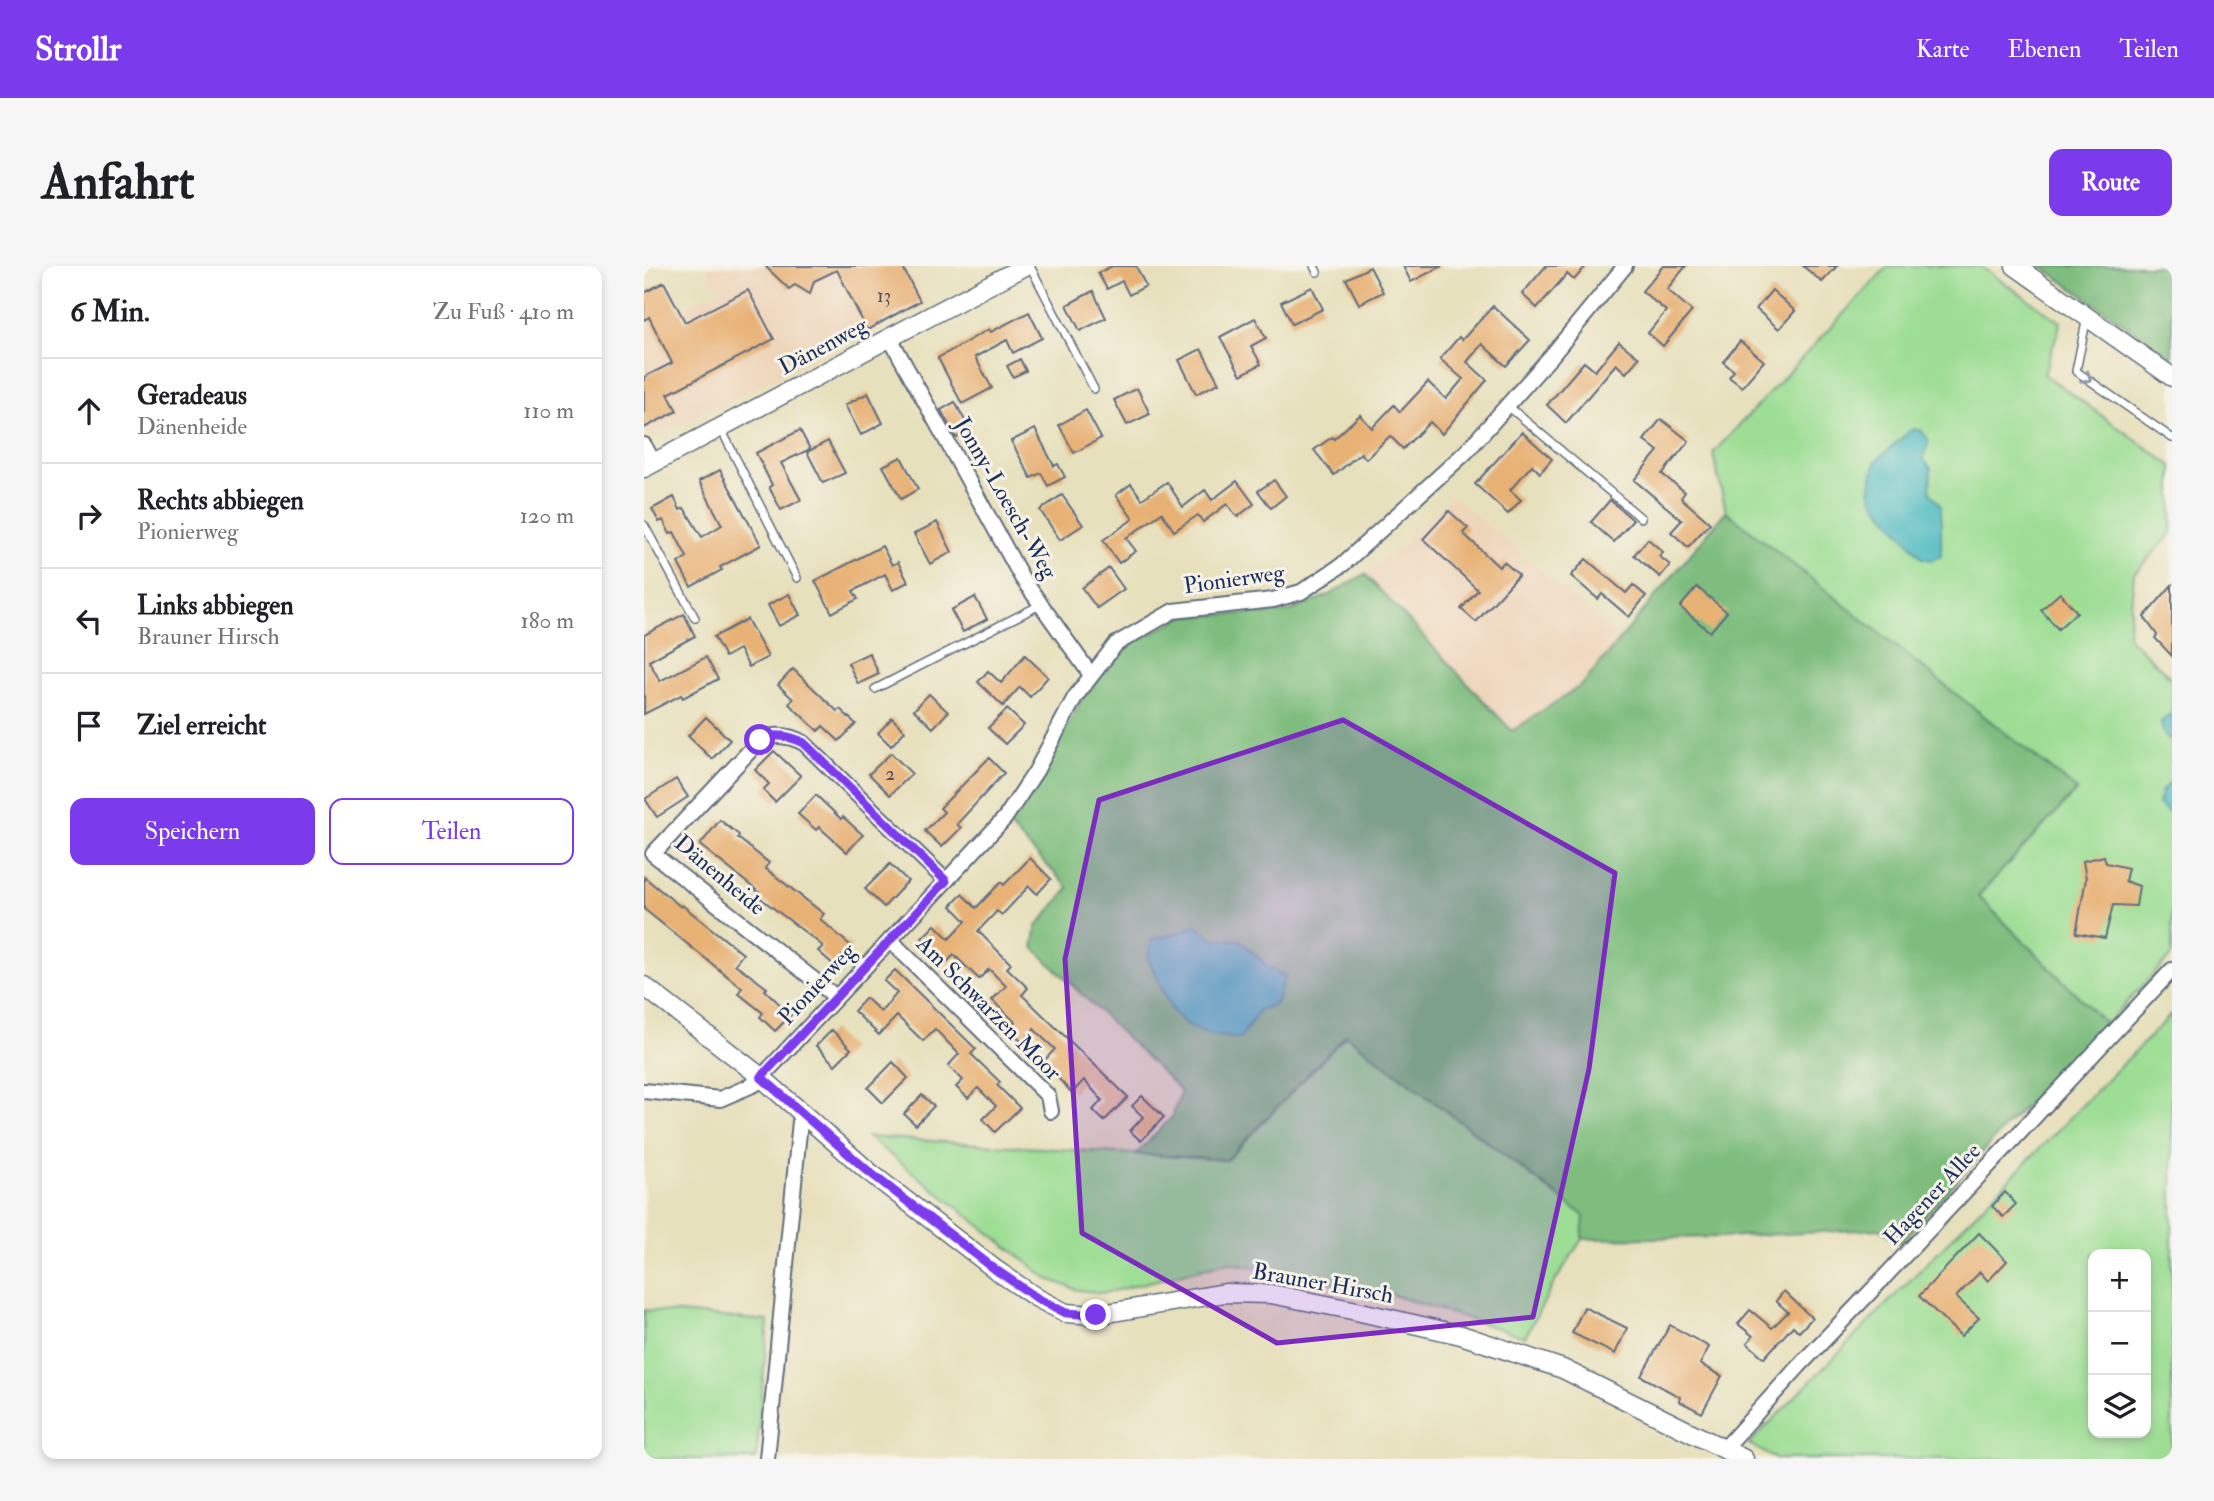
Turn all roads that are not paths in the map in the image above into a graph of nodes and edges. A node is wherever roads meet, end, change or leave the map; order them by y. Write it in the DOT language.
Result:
graph roads {
  1 [pos="1027,266"];
  2 [pos="1625,266"];
  3 [pos="2015,266"];
  4 [pos="1004,271"];
  5 [pos="2087,317"];
  6 [pos="890,338"];
  7 [pos="2172,377"];
  8 [pos="1094,389"];
  9 [pos="1508,406"];
  10 [pos="720,428"];
  11 [pos="2172,438"];
  12 [pos="644,445"];
  13 [pos="649,466"];
  14 [pos="1640,518"];
  15 [pos="644,524"];
  16 [pos="797,578"];
  17 [pos="1041,604"];
  18 [pos="695,618"];
  19 [pos="1091,675"];
  20 [pos="875,689"];
  21 [pos="649,851"];
  22 [pos="946,881"];
  23 [pos="890,940"];
  24 [pos="2172,970"];
  25 [pos="644,986"];
  26 [pos="836,997"];
  27 [pos="761,1077"];
  28 [pos="644,1091"];
  29 [pos="801,1111"];
  30 [pos="1051,1111"];
  31 [pos="1724,1449"];
  32 [pos="766,1459"];
  33 [pos="1744,1459"];
  1 -- 4 [label="street, Dänenweg"];
  1 -- 8 [label="lane"];
  2 -- 9 [label="street, Pionierweg"];
  3 -- 5 [label="street"];
  4 -- 6 [label="street, Dänenweg"];
  5 -- 7 [label="street"];
  5 -- 11 [label="lane, one-way"];
  6 -- 10 [label="street, Dänenweg"];
  6 -- 17 [label="street, Jonny-Loesch-Weg"];
  9 -- 14 [label="lane"];
  9 -- 19 [label="street, Pionierweg"];
  10 -- 13 [label="street, Dänenweg"];
  10 -- 16 [label="lane"];
  12 -- 13 [label="street"];
  15 -- 18 [label="lane"];
  17 -- 19 [label="street, Jonny-Loesch-Weg"];
  17 -- 20 [label="lane"];
  19 -- 22 [label="street, Pionierweg"];
  21 -- 22 [label="street, Dänenheide"];
  21 -- 26 [label="street, Dänenheide"];
  22 -- 23 [label="street, Pionierweg"];
  23 -- 26 [label="street, Pionierweg"];
  23 -- 30 [label="street, Am Schwarzen Moor"];
  24 -- 31 [label="street, Hagener Allee"];
  25 -- 27 [label="street, Brauner Hirsch"];
  26 -- 27 [label="street, Pionierweg"];
  27 -- 28 [label="street, Pionierweg"];
  27 -- 29 [label="street, Brauner Hirsch"];
  29 -- 31 [label="street, Brauner Hirsch"];
  29 -- 32 [label="street"];
  31 -- 33 [label="street, Brauner Hirsch"];
}
